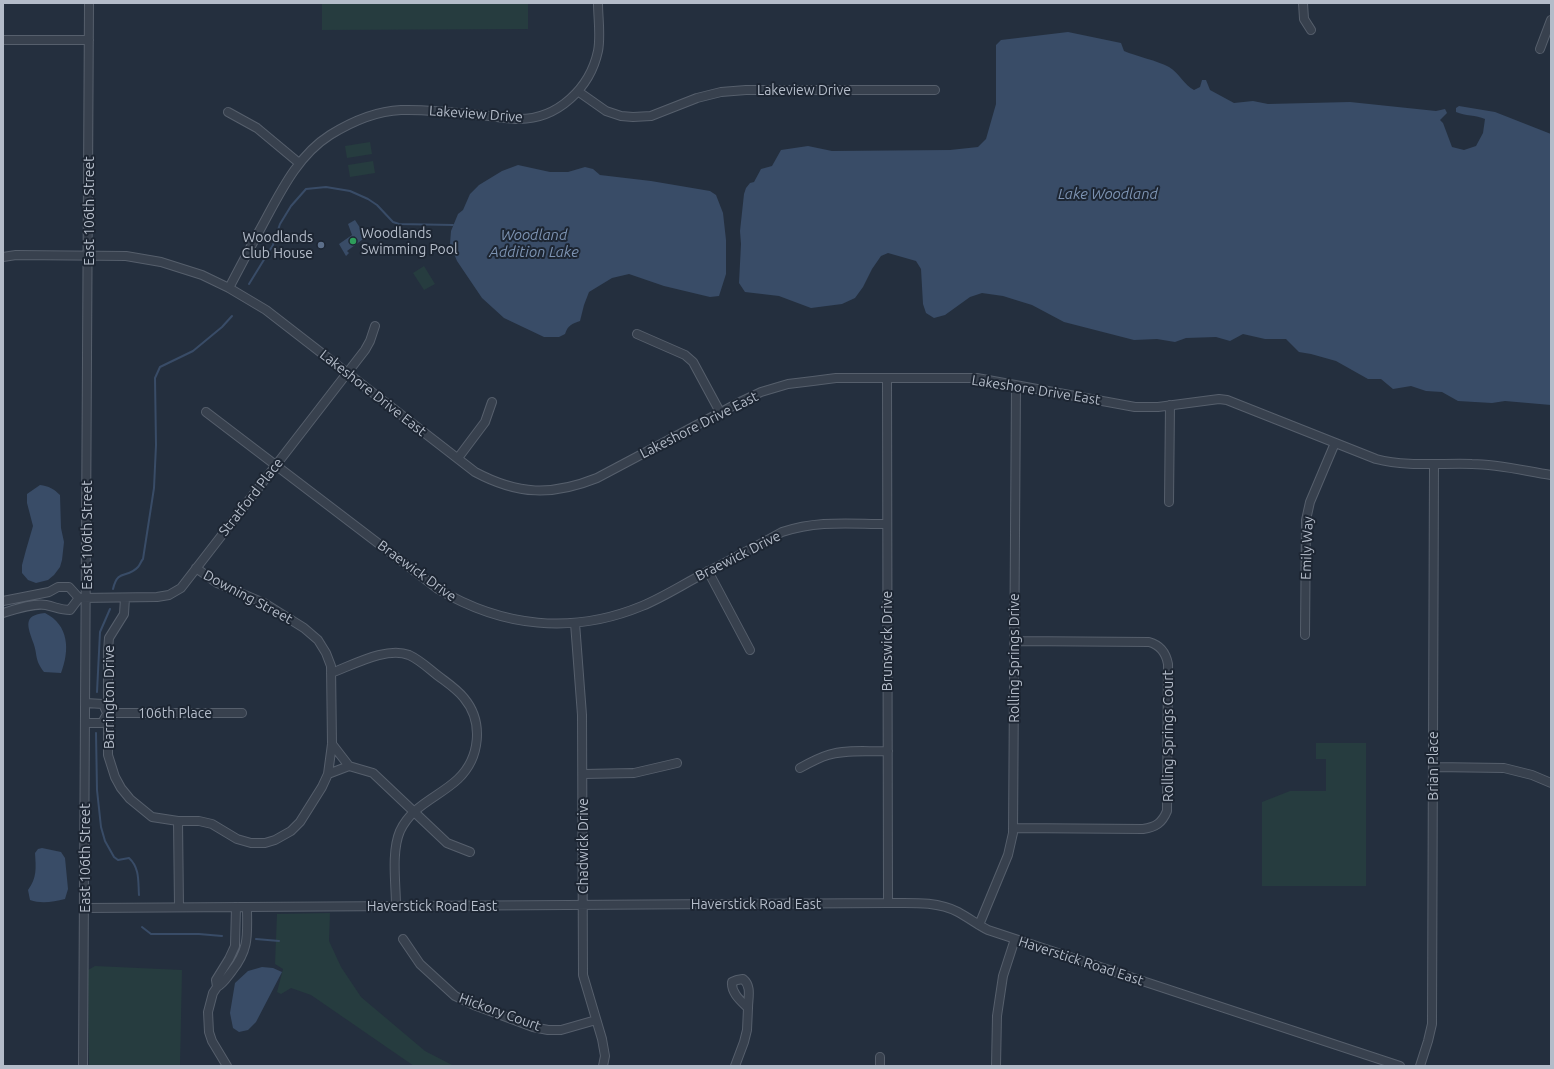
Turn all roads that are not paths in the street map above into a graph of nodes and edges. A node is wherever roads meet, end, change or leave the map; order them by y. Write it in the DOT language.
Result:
graph roads {
  1 [pos="90,3"];
  2 [pos="598,3"];
  3 [pos="1303,3"];
  4 [pos="1551,20"];
  5 [pos="1311,30"];
  6 [pos="3,40"];
  7 [pos="89,40"];
  8 [pos="1540,49"];
  9 [pos="936,90"];
  10 [pos="579,92"];
  11 [pos="228,112"];
  12 [pos="299,163"];
  13 [pos="88,256"];
  14 [pos="3,257"];
  15 [pos="230,288"];
  16 [pos="375,326"];
  17 [pos="637,334"];
  18 [pos="348,373"];
  19 [pos="887,379"];
  20 [pos="1016,385"];
  21 [pos="492,402"];
  22 [pos="1170,405"];
  23 [pos="206,412"];
  24 [pos="720,412"];
  25 [pos="1335,443"];
  26 [pos="458,458"];
  27 [pos="1434,464"];
  28 [pos="276,465"];
  29 [pos="1551,475"];
  30 [pos="1170,502"];
  31 [pos="887,524"];
  32 [pos="196,568"];
  33 [pos="708,571"];
  34 [pos="82,598"];
  35 [pos="125,598"];
  36 [pos="3,601"];
  37 [pos="5,612"];
  38 [pos="575,623"];
  39 [pos="1305,635"];
  40 [pos="1014,641"];
  41 [pos="750,650"];
  42 [pos="331,673"];
  43 [pos="86,703"];
  44 [pos="242,713"];
  45 [pos="108,714"];
  46 [pos="86,723"];
  47 [pos="332,744"];
  48 [pos="888,752"];
  49 [pos="677,763"];
  50 [pos="349,766"];
  51 [pos="1434,767"];
  52 [pos="800,768"];
  53 [pos="328,774"];
  54 [pos="584,774"];
  55 [pos="1551,783"];
  56 [pos="414,812"];
  57 [pos="178,821"];
  58 [pos="300,822"];
  59 [pos="1013,828"];
  60 [pos="470,852"];
  61 [pos="888,903"];
  62 [pos="396,906"];
  63 [pos="583,906"];
  64 [pos="179,907"];
  65 [pos="236,907"];
  66 [pos="247,907"];
  67 [pos="84,908"];
  68 [pos="979,925"];
  69 [pos="403,938"];
  70 [pos="1015,939"];
  71 [pos="217,986"];
  72 [pos="748,1008"];
  73 [pos="596,1020"];
  74 [pos="880,1057"];
  75 [pos="83,1066"];
  76 [pos="227,1066"];
  77 [pos="603,1066"];
  78 [pos="735,1066"];
  79 [pos="880,1066"];
  80 [pos="996,1066"];
  81 [pos="1400,1066"];
  82 [pos="1420,1066"];
  1 -- 7 [label="street, East 106th Street"];
  2 -- 10 [label="street"];
  3 -- 5 [label="street"];
  4 -- 8 [label="street"];
  6 -- 7 [label="street"];
  7 -- 13 [label="street, East 106th Street"];
  9 -- 10 [label="street, Lakeview Drive"];
  10 -- 12 [label="street, Lakeview Drive"];
  11 -- 12 [label="street"];
  12 -- 15 [label="street, Lakeview Drive"];
  13 -- 14 [label="street, Lakeshore Drive East"];
  13 -- 15 [label="street, Lakeshore Drive East"];
  13 -- 34 [label="street, East 106th Street"];
  15 -- 18 [label="street, Lakeshore Drive East"];
  16 -- 18 [label="street, Stratford Place"];
  17 -- 24 [label="street"];
  18 -- 26 [label="street, Lakeshore Drive East"];
  18 -- 28 [label="street, Stratford Place"];
  19 -- 20 [label="street, Lakeshore Drive East"];
  19 -- 24 [label="street, Lakeshore Drive East"];
  19 -- 31 [label="street, Brunswick Drive"];
  20 -- 22 [label="street, Lakeshore Drive East"];
  20 -- 40 [label="street, Rolling Springs Drive"];
  21 -- 26 [label="street"];
  22 -- 25 [label="street, Lakeshore Drive East"];
  22 -- 30 [label="street"];
  23 -- 28 [label="street, Braewick Drive"];
  24 -- 26 [label="street, Lakeshore Drive East"];
  25 -- 27 [label="street, Lakeshore Drive East"];
  25 -- 39 [label="street, Emily Way"];
  27 -- 29 [label="street, Lakeshore Drive East"];
  27 -- 51 [label="street, Brian Place"];
  28 -- 32 [label="street, Stratford Place"];
  28 -- 38 [label="street, Braewick Drive"];
  31 -- 33 [label="street, Braewick Drive"];
  31 -- 48 [label="street, Brunswick Drive"];
  32 -- 35 [label="street, Stratford Place"];
  32 -- 42 [label="street, Downing Street"];
  33 -- 38 [label="street, Braewick Drive"];
  33 -- 41 [label="street"];
  34 -- 35 [label="street, Stratford Place"];
  34 -- 36 [label="street"];
  34 -- 37 [label="street"];
  34 -- 43 [label="street, East 106th Street"];
  35 -- 45 [label="street, Barrington Drive"];
  36 -- 37 [label="street"];
  38 -- 54 [label="street, Chadwick Drive"];
  40 -- 59 [label="street, Rolling Springs Drive"];
  40 -- 59 [label="street, Rolling Springs Court"];
  42 -- 47 [label="street, Downing Street"];
  42 -- 56 [label="street"];
  43 -- 45 [label="street"];
  43 -- 46 [label="street, East 106th Street"];
  44 -- 45 [label="street, 106th Place"];
  45 -- 46 [label="street"];
  45 -- 57 [label="street, Barrington Drive"];
  46 -- 67 [label="street, East 106th Street"];
  47 -- 50 [label="street"];
  47 -- 53 [label="street, Downing Street"];
  48 -- 52 [label="street"];
  48 -- 61 [label="street, Brunswick Drive"];
  49 -- 54 [label="street"];
  50 -- 53 [label="street"];
  50 -- 56 [label="street"];
  51 -- 55 [label="street"];
  51 -- 82 [label="street, Brian Place"];
  53 -- 58 [label="street, Downing Street"];
  54 -- 63 [label="street, Chadwick Drive"];
  56 -- 60 [label="street"];
  56 -- 62 [label="street"];
  57 -- 58 [label="street, Barrington Drive"];
  57 -- 64 [label="street"];
  59 -- 68 [label="street, Rolling Springs Drive"];
  61 -- 63 [label="street, Haverstick Road East"];
  61 -- 68 [label="street, Haverstick Road East"];
  62 -- 63 [label="street, Haverstick Road East"];
  62 -- 66 [label="street, Haverstick Road East"];
  63 -- 73 [label="street, Chadwick Drive"];
  64 -- 65 [label="street, Haverstick Road East"];
  64 -- 67 [label="street, Haverstick Road East"];
  65 -- 66 [label="street, Haverstick Road East"];
  65 -- 71 [label="street"];
  66 -- 71 [label="street"];
  67 -- 75 [label="street, East 106th Street"];
  68 -- 70 [label="street, Haverstick Road East"];
  69 -- 73 [label="street, Hickory Court"];
  70 -- 80 [label="street"];
  70 -- 81 [label="street, Haverstick Road East"];
  71 -- 76 [label="street"];
  72 -- 78 [label="street"];
  73 -- 77 [label="street, Chadwick Drive"];
  74 -- 79 [label="street"];
}
